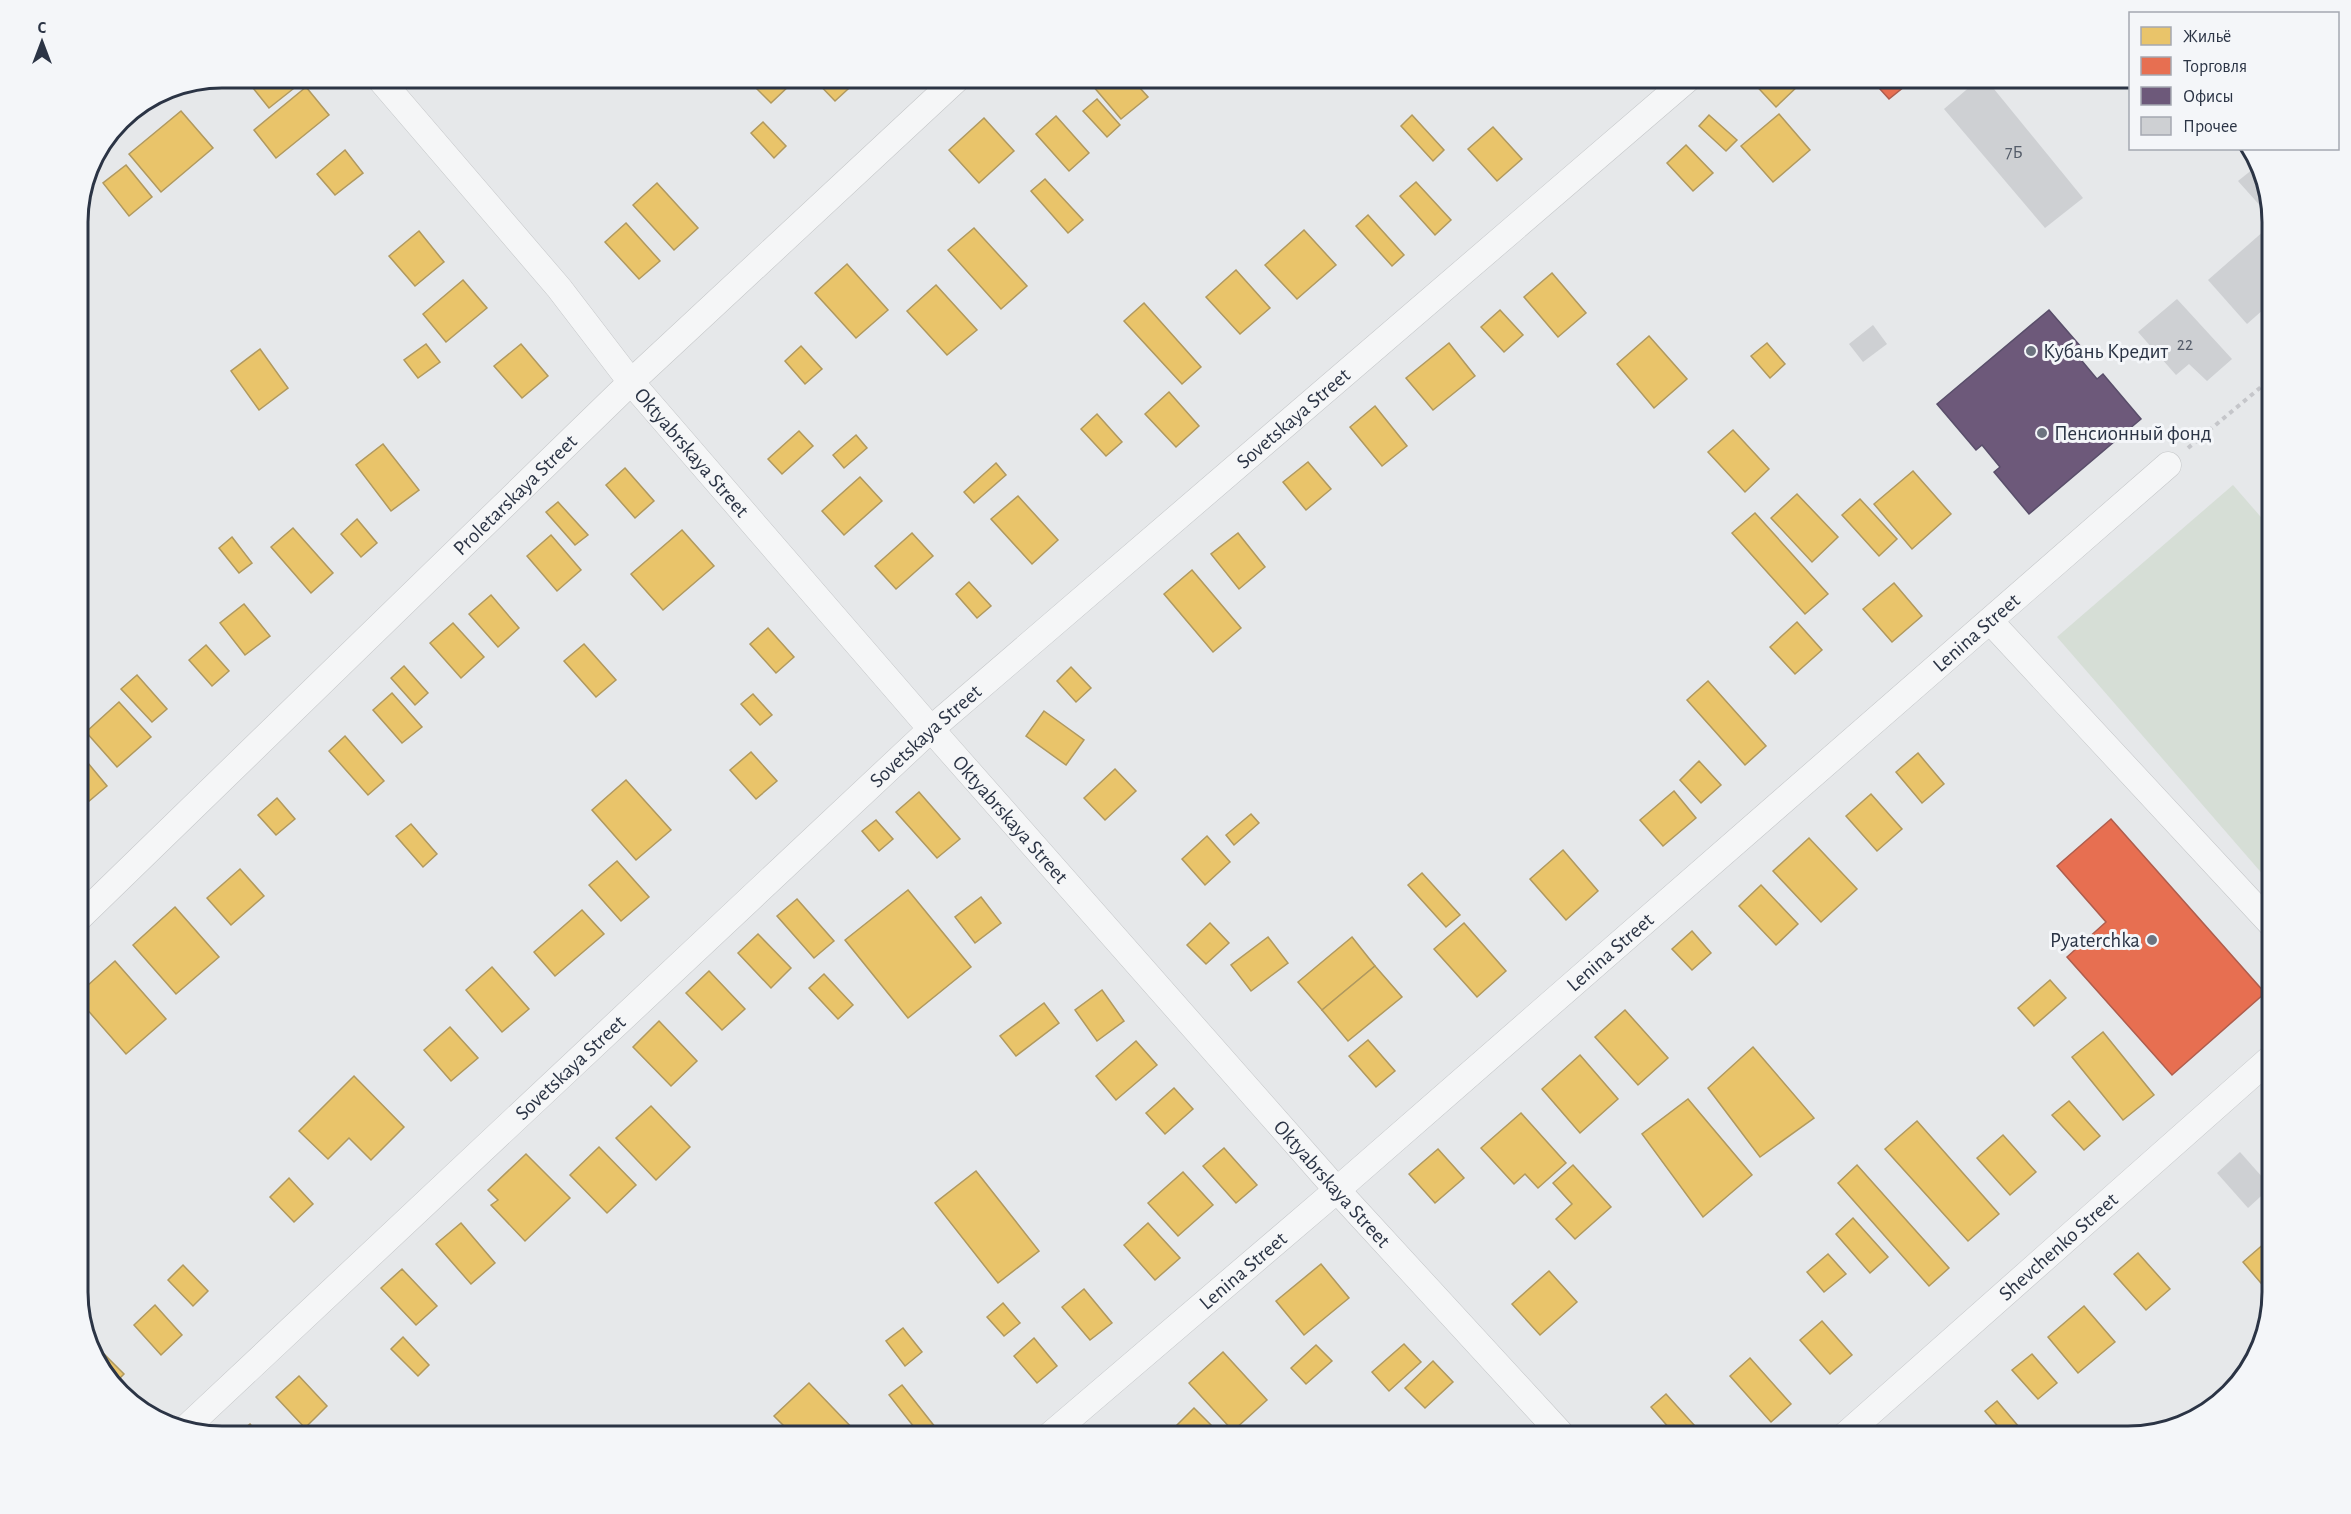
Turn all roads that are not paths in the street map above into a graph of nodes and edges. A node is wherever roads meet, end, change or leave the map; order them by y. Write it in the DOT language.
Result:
graph roads {
  1 [pos="1677,88"];
  2 [pos="388,89"];
  3 [pos="947,89"];
  4 [pos="630,382"];
  5 [pos="2168,465"];
  6 [pos="1990,621"];
  7 [pos="931,729"];
  8 [pos="89,908"];
  9 [pos="2262,914"];
  10 [pos="2262,1066"];
  11 [pos="1337,1190"];
  12 [pos="192,1422"];
  13 [pos="1061,1426"];
  14 [pos="1554,1426"];
  15 [pos="1855,1426"];
  1 -- 7 [label="street, Sovetskaya Street"];
  2 -- 4 [label="street, Oktyabrskaya Street"];
  3 -- 4 [label="street, Proletarskaya Street"];
  4 -- 7 [label="street, Oktyabrskaya Street"];
  4 -- 8 [label="street, Proletarskaya Street"];
  5 -- 6 [label="street, Lenina Street"];
  6 -- 9 [label="street"];
  6 -- 11 [label="street, Lenina Street"];
  7 -- 11 [label="street, Oktyabrskaya Street"];
  7 -- 12 [label="street, Sovetskaya Street"];
  10 -- 15 [label="street, Shevchenko Street"];
  11 -- 13 [label="street, Lenina Street"];
  11 -- 14 [label="street, Oktyabrskaya Street"];
}
